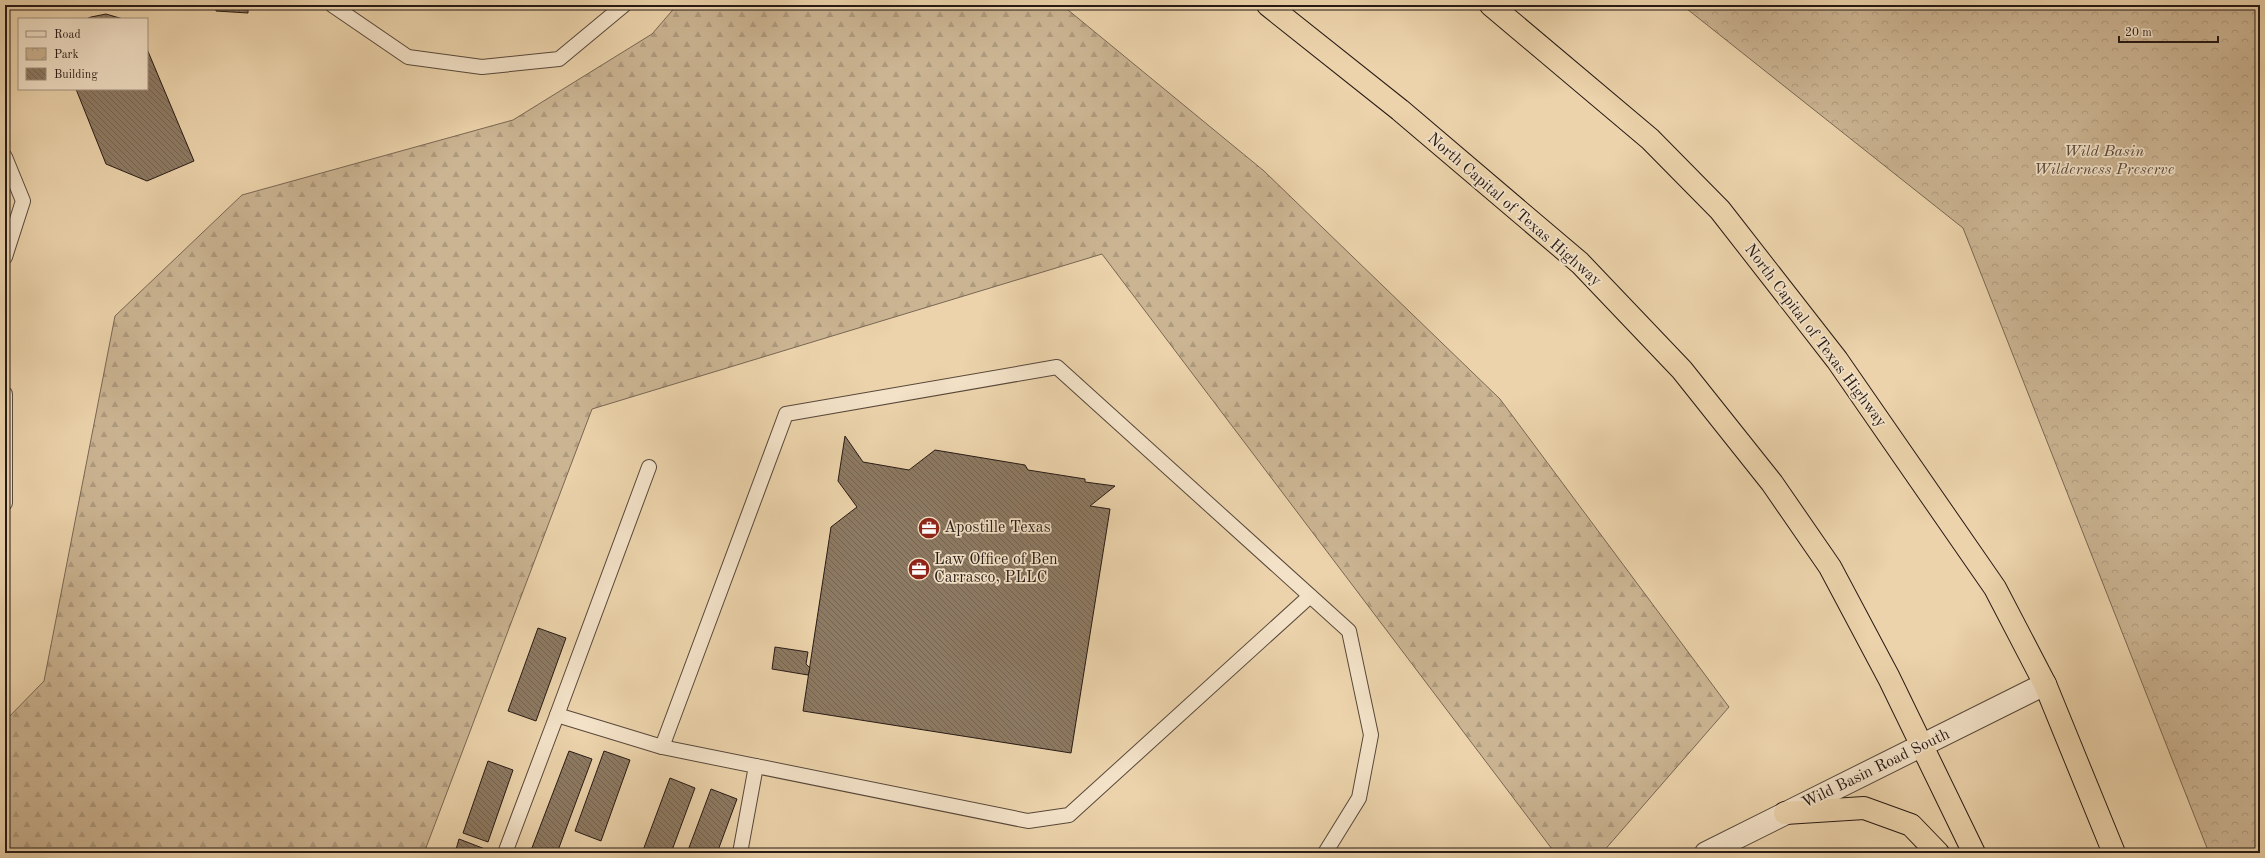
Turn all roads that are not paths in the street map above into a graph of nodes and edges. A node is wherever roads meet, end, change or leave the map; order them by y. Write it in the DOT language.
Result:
graph roads {
  1 [pos="332,5"];
  2 [pos="624,5"];
  3 [pos="1268,5"];
  4 [pos="1491,5"];
  5 [pos="5,157"];
  6 [pos="5,257"];
  7 [pos="5,394"];
  8 [pos="649,467"];
  9 [pos="5,503"];
  10 [pos="1310,596"];
  11 [pos="2045,684"];
  12 [pos="557,715"];
  13 [pos="1922,746"];
  14 [pos="662,747"];
  15 [pos="756,766"];
  16 [pos="1784,813"];
  17 [pos="505,853"];
  18 [pos="740,853"];
  19 [pos="1325,853"];
  20 [pos="1706,853"];
  21 [pos="1938,853"];
  22 [pos="1974,853"];
  23 [pos="2114,853"];
  1 -- 2 [label="lane"];
  3 -- 13 [label="highway, North Capital of Texas Highway"];
  4 -- 11 [label="highway, North Capital of Texas Highway"];
  5 -- 6 [label="lane"];
  7 -- 9 [label="lane"];
  8 -- 12 [label="lane"];
  10 -- 14 [label="lane"];
  10 -- 15 [label="lane"];
  10 -- 19 [label="lane"];
  11 -- 13 [label="street, Wild Basin Road South"];
  11 -- 23 [label="highway, North Capital of Texas Highway"];
  12 -- 14 [label="lane"];
  12 -- 17 [label="lane"];
  13 -- 16 [label="street, Wild Basin Road South"];
  13 -- 22 [label="highway, North Capital of Texas Highway"];
  14 -- 15 [label="lane"];
  15 -- 18 [label="lane"];
  16 -- 20 [label="street, Wild Basin Road South"];
  16 -- 21 [label="highway"];
}
